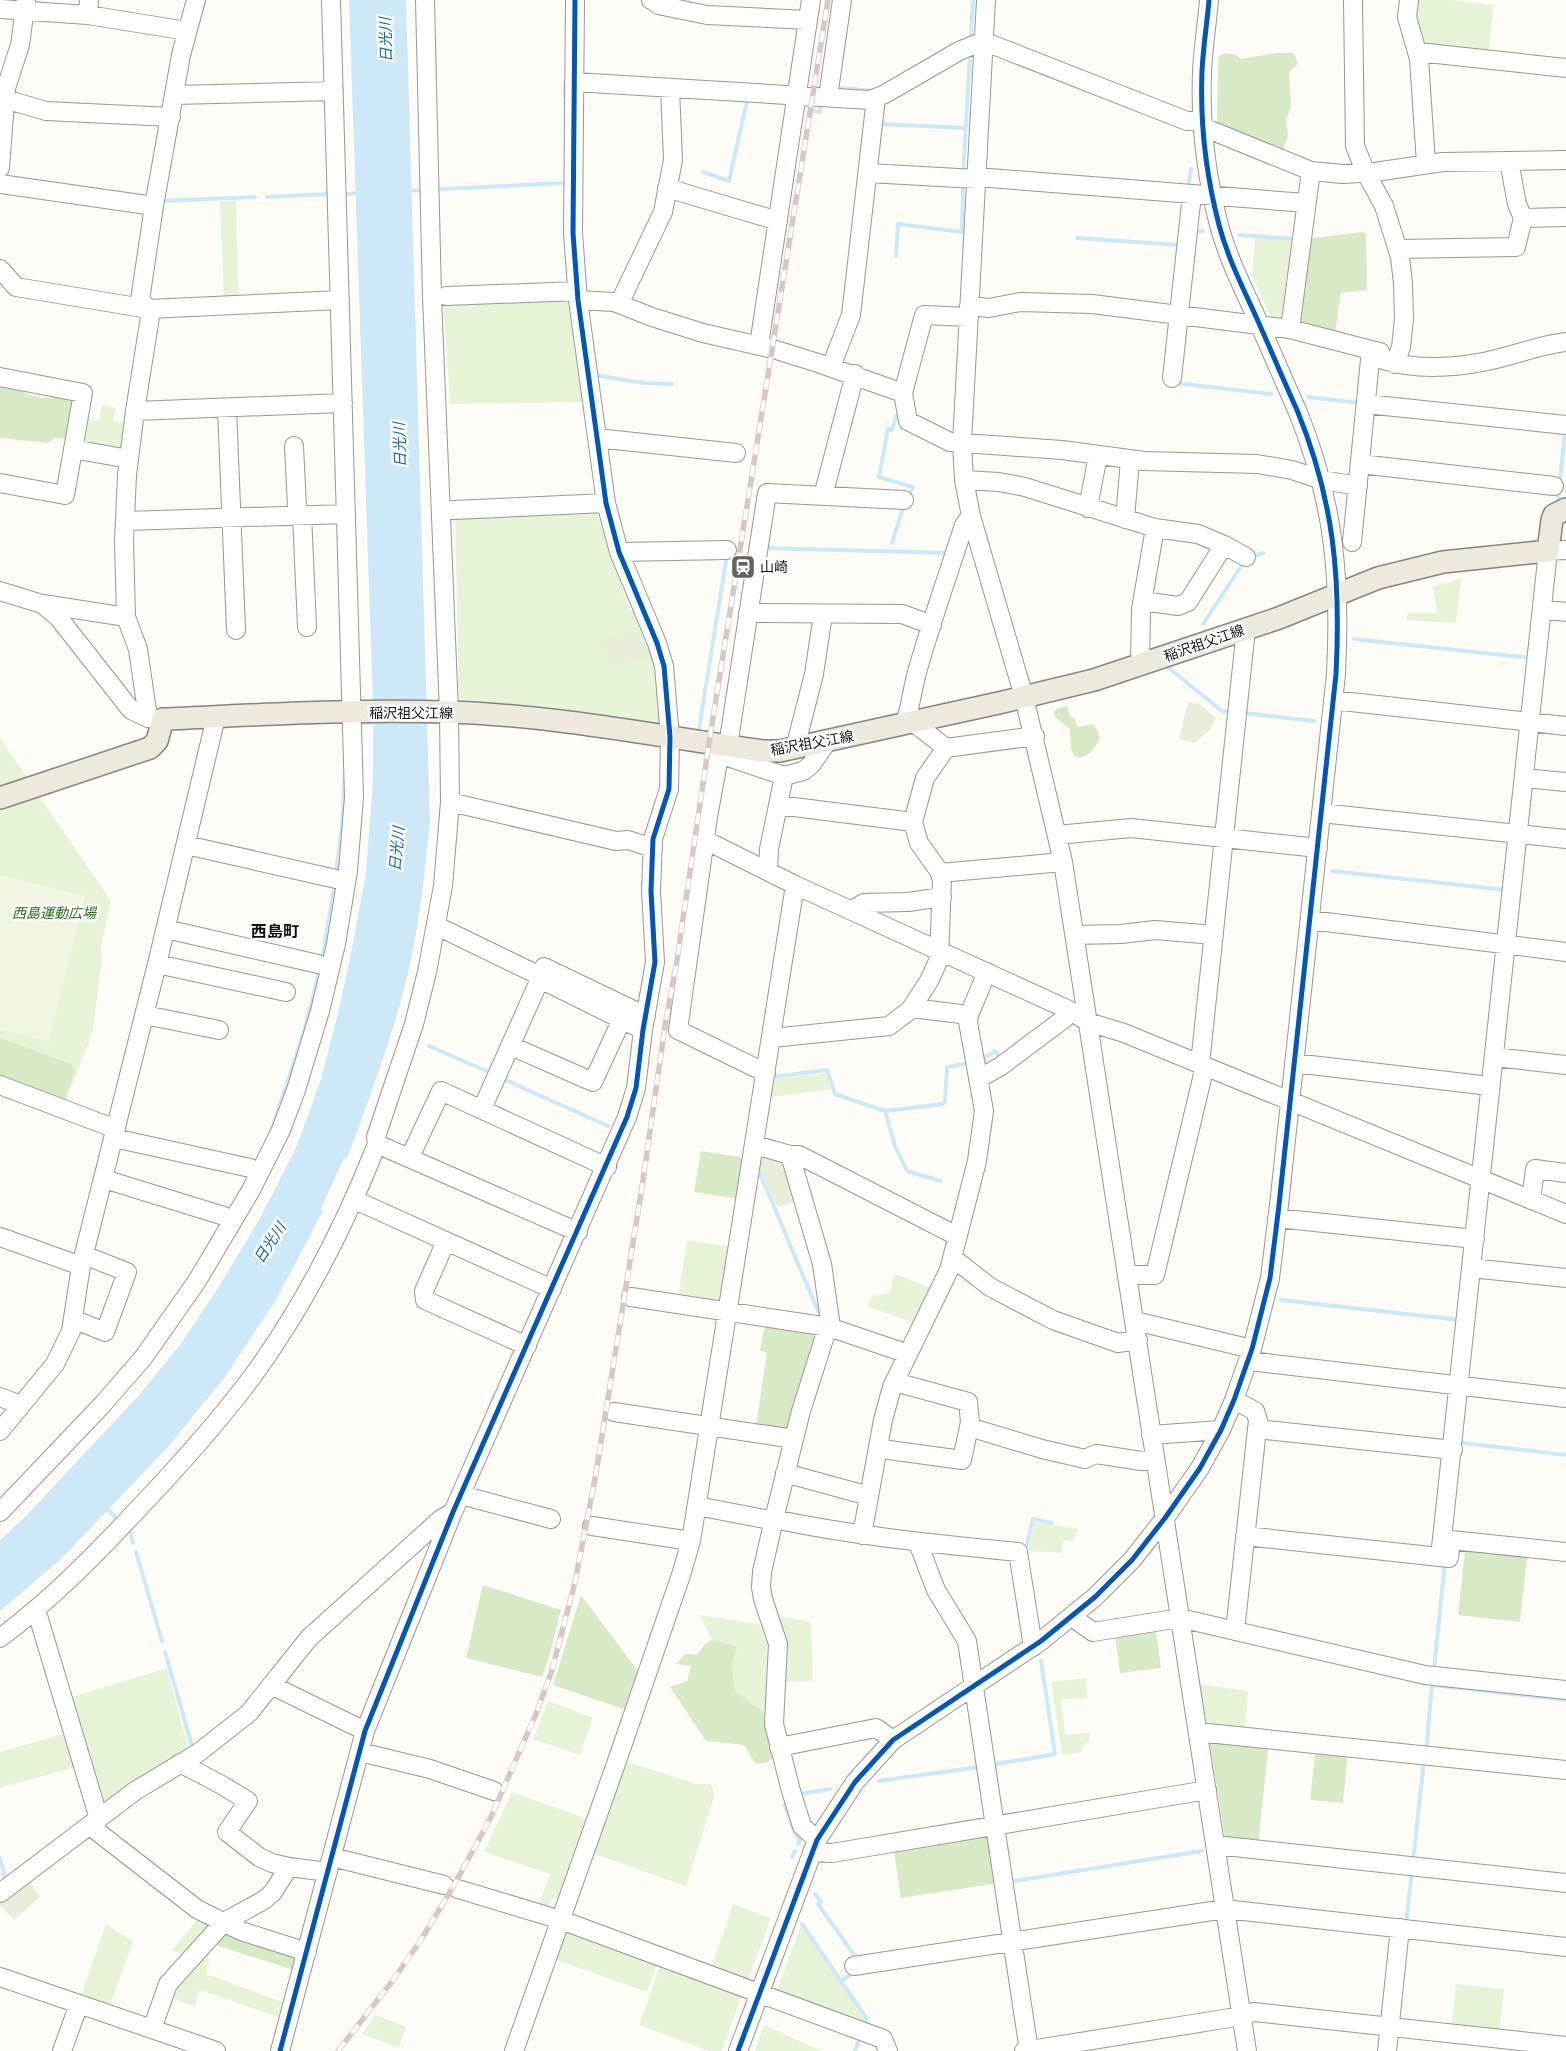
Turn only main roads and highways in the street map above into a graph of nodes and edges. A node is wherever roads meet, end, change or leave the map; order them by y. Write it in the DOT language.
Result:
graph roads {
  1 [pos="1566,509"];
  2 [pos="1557,551"];
  3 [pos="0,798"];
  1 -- 2 [label="main road"];
  2 -- 3 [label="main road, 稲沢祖父江線"];
}
